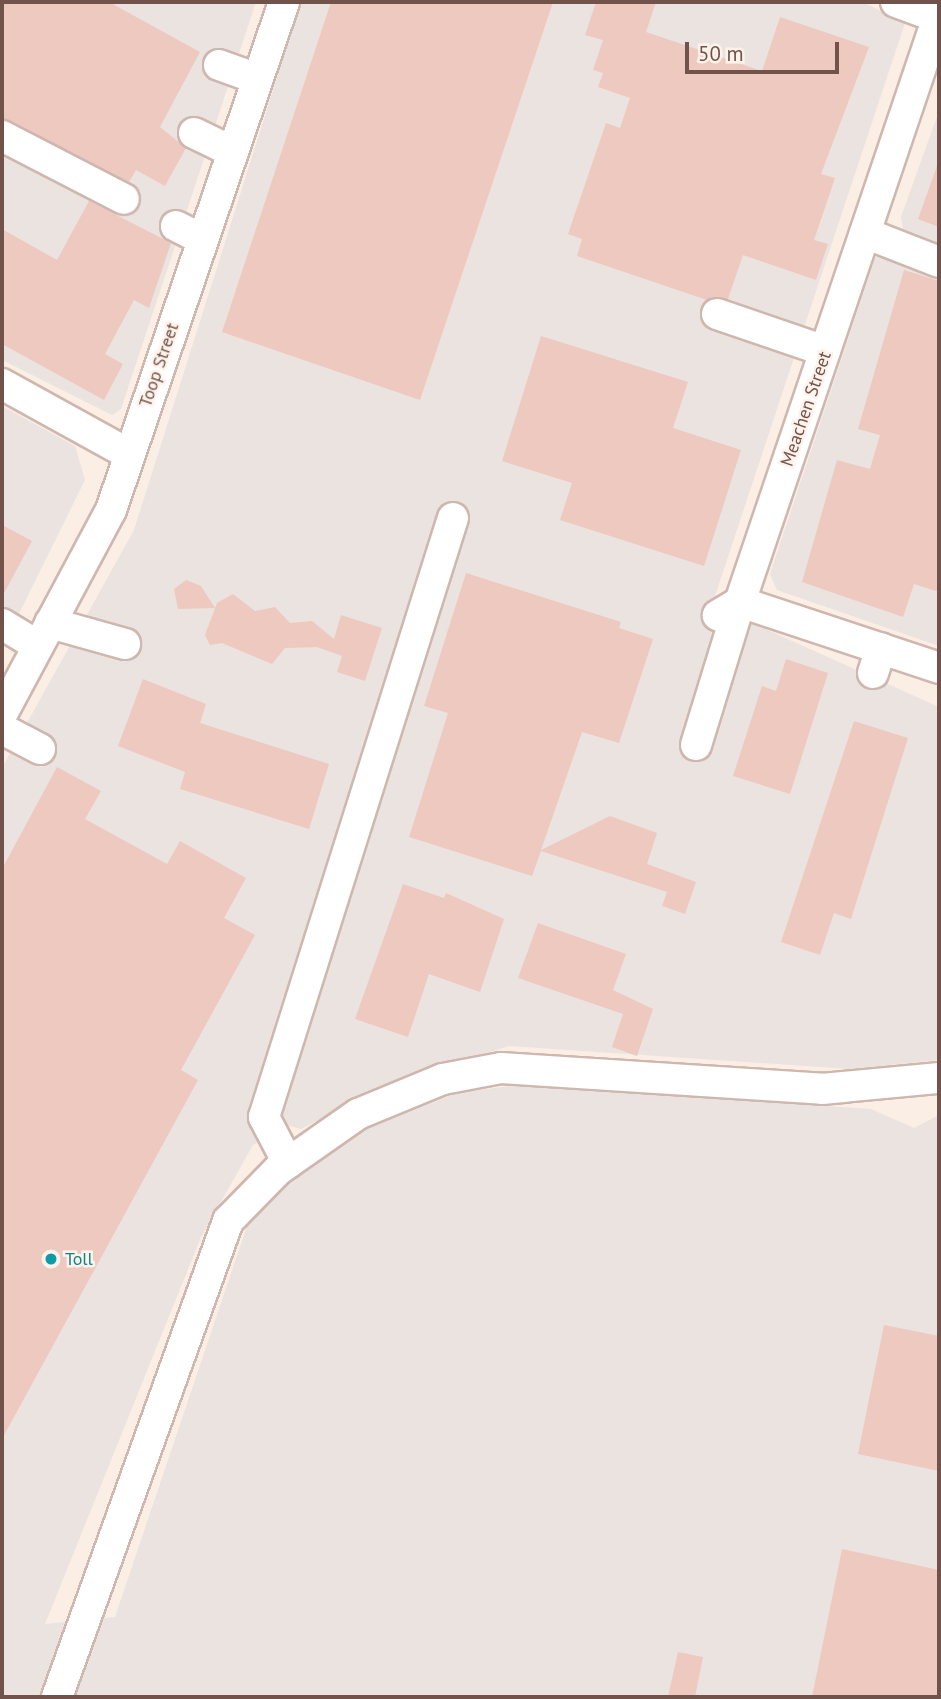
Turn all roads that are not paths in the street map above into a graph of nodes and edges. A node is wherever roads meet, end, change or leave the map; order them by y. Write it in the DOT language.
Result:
graph roads {
  1 [pos="284,2"];
  2 [pos="896,2"];
  3 [pos="939,18"];
  4 [pos="219,65"];
  5 [pos="258,79"];
  6 [pos="194,133"];
  7 [pos="2,136"];
  8 [pos="233,152"];
  9 [pos="124,199"];
  10 [pos="176,226"];
  11 [pos="865,233"];
  12 [pos="203,240"];
  13 [pos="939,262"];
  14 [pos="717,314"];
  15 [pos="825,351"];
  16 [pos="2,384"];
  17 [pos="129,454"];
  18 [pos="453,518"];
  19 [pos="729,608"];
  20 [pos="2,624"];
  21 [pos="44,635"];
  22 [pos="125,644"];
  23 [pos="939,668"];
  24 [pos="2,714"];
  25 [pos="2,729"];
  26 [pos="696,745"];
  27 [pos="40,749"];
  28 [pos="939,1078"];
  29 [pos="288,1163"];
  30 [pos="57,1697"];
  1 -- 5 [label="street, Toop Street"];
  2 -- 3 [label="street"];
  3 -- 11 [label="street, Meachen Street"];
  4 -- 5 [label="street"];
  5 -- 8 [label="street, Toop Street"];
  6 -- 8 [label="street"];
  7 -- 9 [label="street"];
  8 -- 12 [label="street, Toop Street"];
  10 -- 12 [label="street"];
  11 -- 13 [label="street"];
  11 -- 15 [label="street, Meachen Street"];
  12 -- 17 [label="street, Toop Street"];
  14 -- 15 [label="street"];
  15 -- 19 [label="street, Meachen Street"];
  16 -- 17 [label="street"];
  17 -- 21 [label="street, Toop Street"];
  18 -- 29 [label="street"];
  19 -- 23 [label="street"];
  19 -- 26 [label="street, Meachen Street"];
  20 -- 21 [label="street"];
  21 -- 22 [label="street"];
  21 -- 24 [label="street, Toop Street"];
  25 -- 27 [label="street"];
  28 -- 29 [label="street"];
  29 -- 30 [label="street"];
}
